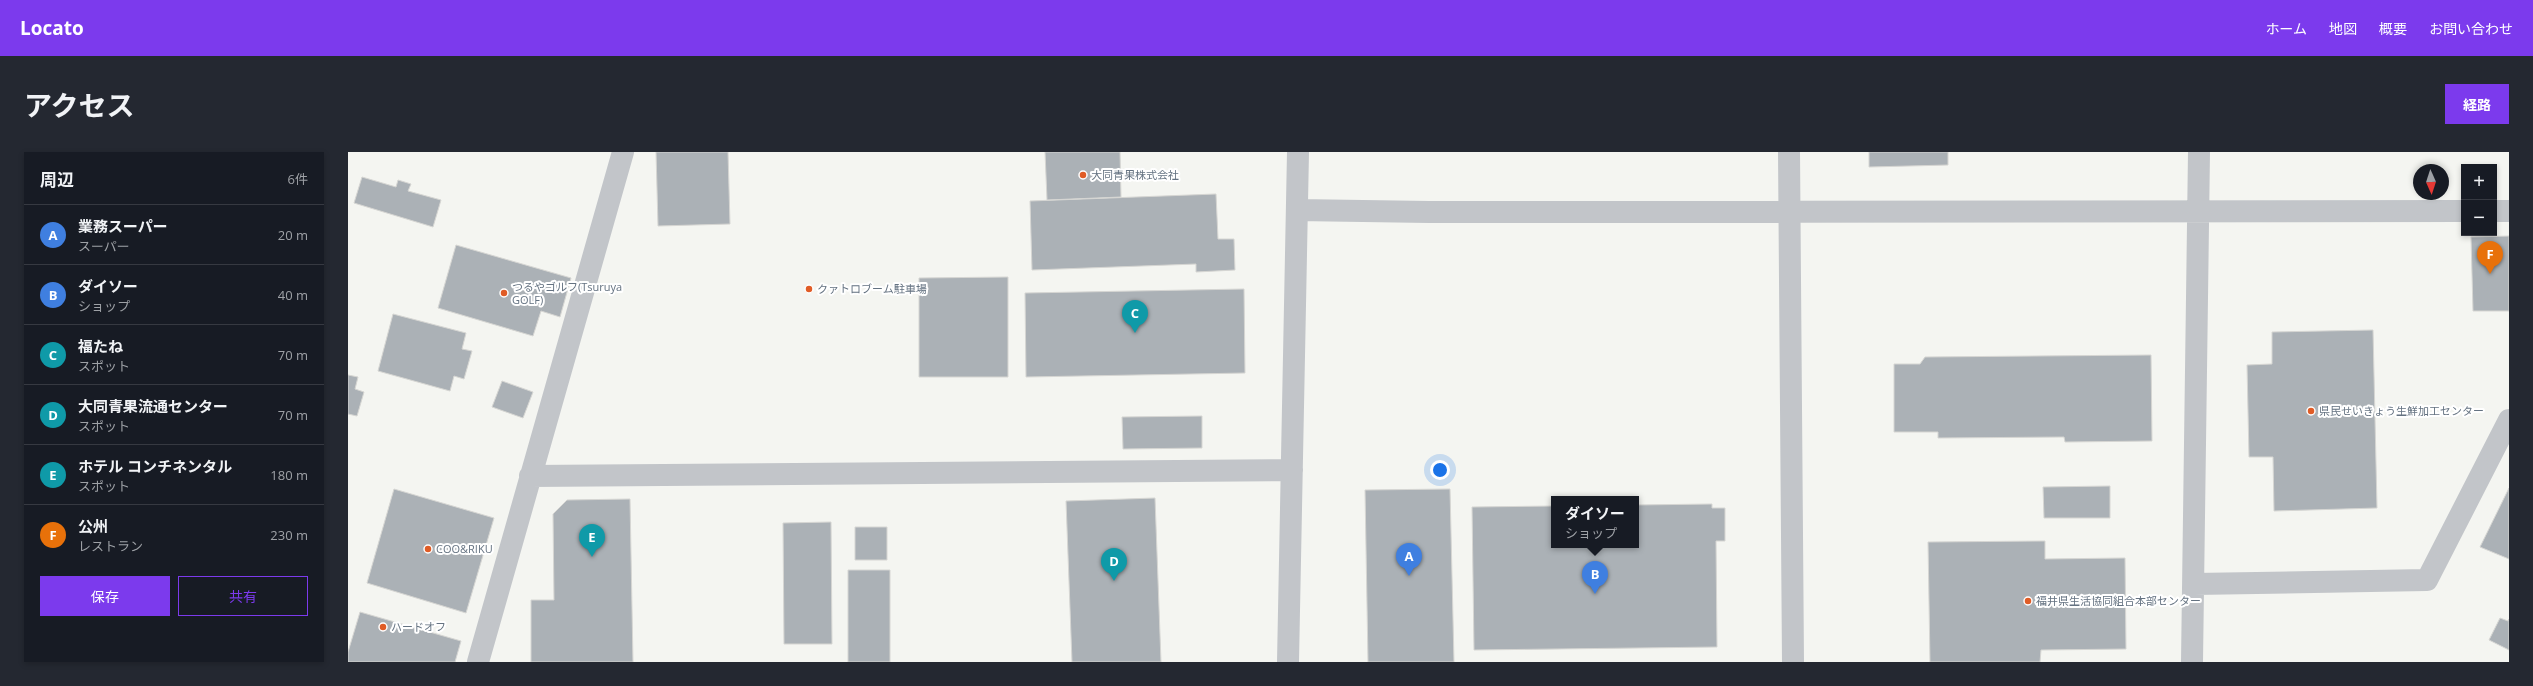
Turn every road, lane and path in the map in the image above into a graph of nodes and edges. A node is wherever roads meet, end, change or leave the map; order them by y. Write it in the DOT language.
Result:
graph roads {
  1 [pos="623,152"];
  2 [pos="1298,152"];
  3 [pos="1789,152"];
  4 [pos="2199,152"];
  5 [pos="1297,210"];
  6 [pos="2461,211"];
  7 [pos="2497,211"];
  8 [pos="2509,211"];
  9 [pos="1790,212"];
  10 [pos="2198,212"];
  11 [pos="2509,420"];
  12 [pos="1292,470"];
  13 [pos="530,476"];
  14 [pos="2194,584"];
  15 [pos="478,662"];
  16 [pos="1288,662"];
  17 [pos="1793,662"];
  18 [pos="2192,662"];
  1 -- 13 [label="street"];
  2 -- 5 [label="street"];
  3 -- 9 [label="street"];
  4 -- 10 [label="street"];
  5 -- 9 [label="street"];
  5 -- 12 [label="street"];
  6 -- 10 [label="street"];
  7 -- 8 [label="street"];
  9 -- 10 [label="street"];
  9 -- 17 [label="street"];
  10 -- 14 [label="street"];
  11 -- 14 [label="street"];
  12 -- 13 [label="street"];
  12 -- 16 [label="street"];
  13 -- 15 [label="street"];
  14 -- 18 [label="street"];
}
